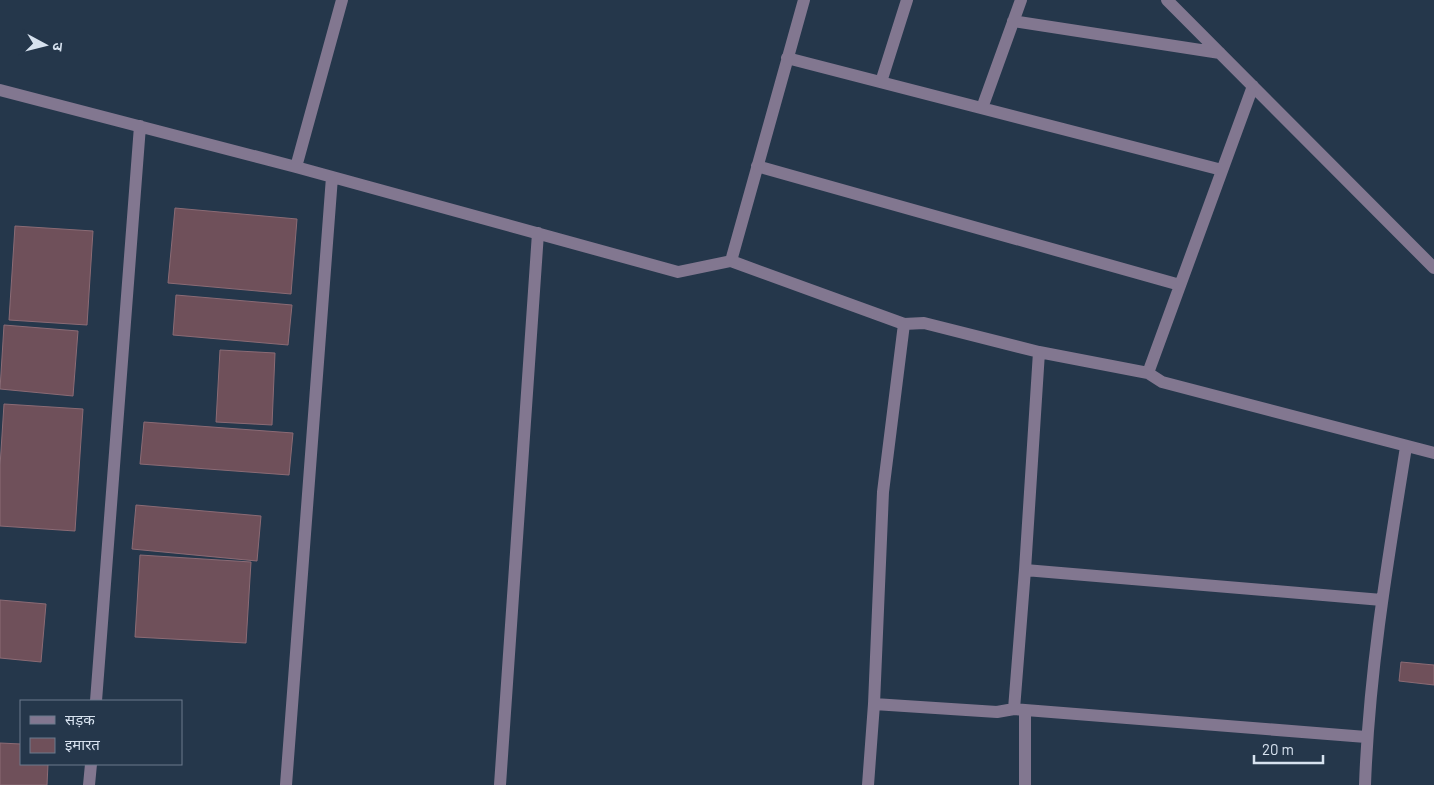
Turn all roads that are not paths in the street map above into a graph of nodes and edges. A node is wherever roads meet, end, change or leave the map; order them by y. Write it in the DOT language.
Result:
graph roads {
  1 [pos="342,0"];
  2 [pos="804,0"];
  3 [pos="907,0"];
  4 [pos="1021,0"];
  5 [pos="1167,0"];
  6 [pos="1013,21"];
  7 [pos="1220,53"];
  8 [pos="787,58"];
  9 [pos="881,82"];
  10 [pos="1253,86"];
  11 [pos="0,90"];
  12 [pos="982,108"];
  13 [pos="140,126"];
  14 [pos="757,166"];
  15 [pos="296,167"];
  16 [pos="1222,170"];
  17 [pos="332,177"];
  18 [pos="538,233"];
  19 [pos="731,261"];
  20 [pos="1434,268"];
  21 [pos="1180,285"];
  22 [pos="904,324"];
  23 [pos="1039,352"];
  24 [pos="1148,373"];
  25 [pos="1406,447"];
  26 [pos="1434,453"];
  27 [pos="1025,570"];
  28 [pos="1382,600"];
  29 [pos="96,700"];
  30 [pos="874,704"];
  31 [pos="1019,709"];
  32 [pos="1366,737"];
  33 [pos="91,765"];
  34 [pos="89,785"];
  35 [pos="286,785"];
  36 [pos="500,785"];
  37 [pos="868,785"];
  38 [pos="1025,785"];
  39 [pos="1365,785"];
  1 -- 15 [label="street"];
  2 -- 8 [label="street"];
  3 -- 9 [label="street"];
  4 -- 6 [label="street"];
  5 -- 7 [label="street"];
  6 -- 7 [label="street"];
  6 -- 12 [label="street"];
  7 -- 10 [label="street"];
  8 -- 9 [label="street"];
  8 -- 14 [label="street"];
  9 -- 12 [label="street"];
  10 -- 16 [label="street"];
  10 -- 20 [label="street"];
  11 -- 13 [label="street"];
  12 -- 16 [label="street"];
  13 -- 15 [label="street"];
  13 -- 29 [label="street"];
  14 -- 19 [label="street"];
  14 -- 21 [label="street"];
  15 -- 17 [label="street"];
  16 -- 21 [label="street"];
  17 -- 18 [label="street"];
  17 -- 35 [label="street"];
  18 -- 19 [label="street"];
  18 -- 36 [label="street"];
  19 -- 22 [label="street"];
  21 -- 24 [label="street"];
  22 -- 23 [label="street"];
  22 -- 30 [label="street"];
  23 -- 24 [label="street"];
  23 -- 27 [label="street"];
  24 -- 25 [label="street"];
  25 -- 26 [label="street"];
  25 -- 28 [label="street"];
  27 -- 28 [label="street"];
  27 -- 31 [label="street"];
  28 -- 32 [label="street"];
  30 -- 31 [label="street"];
  30 -- 37 [label="street"];
  31 -- 32 [label="street"];
  31 -- 38 [label="street"];
  32 -- 39 [label="street"];
  33 -- 34 [label="street"];
}
